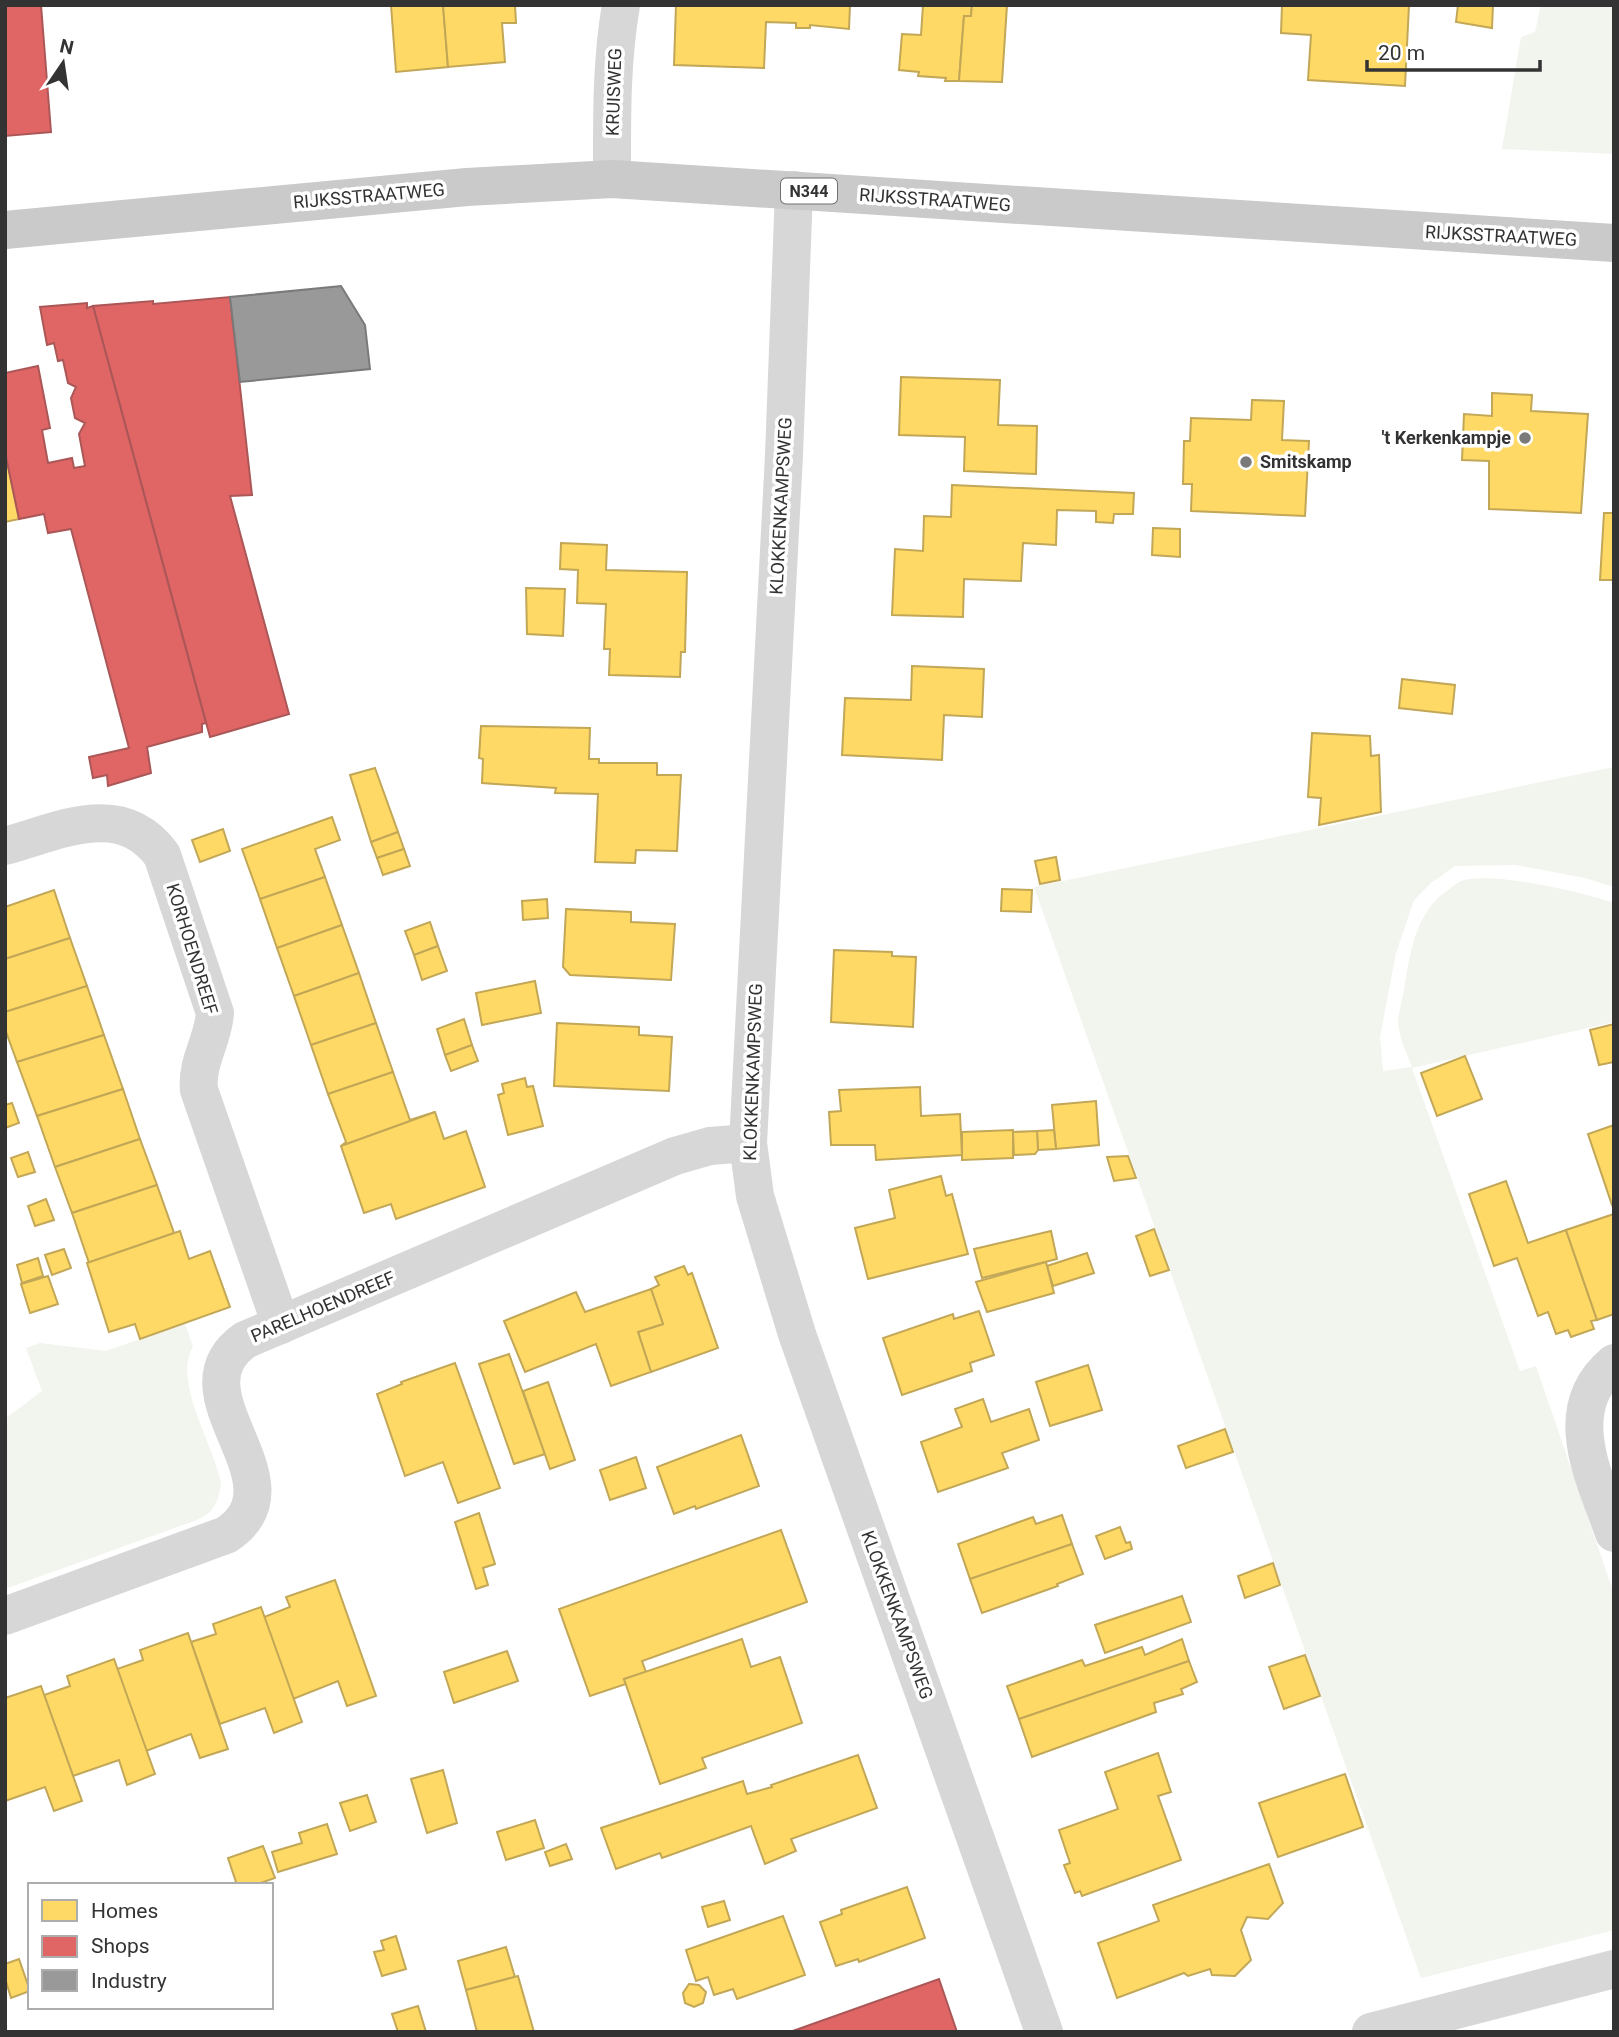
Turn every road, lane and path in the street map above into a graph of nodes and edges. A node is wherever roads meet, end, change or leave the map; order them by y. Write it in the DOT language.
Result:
graph roads {
  1 [pos="621,5"];
  2 [pos="612,179"];
  3 [pos="794,190"];
  4 [pos="5,230"];
  5 [pos="1614,243"];
  6 [pos="5,846"];
  7 [pos="748,1143"];
  8 [pos="281,1325"];
  9 [pos="1614,1363"];
  10 [pos="1614,1533"];
  11 [pos="5,1616"];
  12 [pos="1614,1969"];
  13 [pos="1044,2032"];
  14 [pos="1371,2032"];
  1 -- 2 [label="street, KRUISWEG"];
  2 -- 3 [label="main road, RIJKSSTRAATWEG / N344"];
  2 -- 4 [label="main road, RIJKSSTRAATWEG / N344"];
  3 -- 5 [label="main road, RIJKSSTRAATWEG / N344"];
  3 -- 7 [label="street, KLOKKENKAMPSWEG"];
  6 -- 8 [label="street, KORHOENDREEF"];
  7 -- 8 [label="street, PARELHOENDREEF"];
  7 -- 13 [label="street, KLOKKENKAMPSWEG"];
  8 -- 11 [label="street, PARELHOENDREEF"];
  9 -- 10 [label="street"];
  12 -- 14 [label="street"];
}
